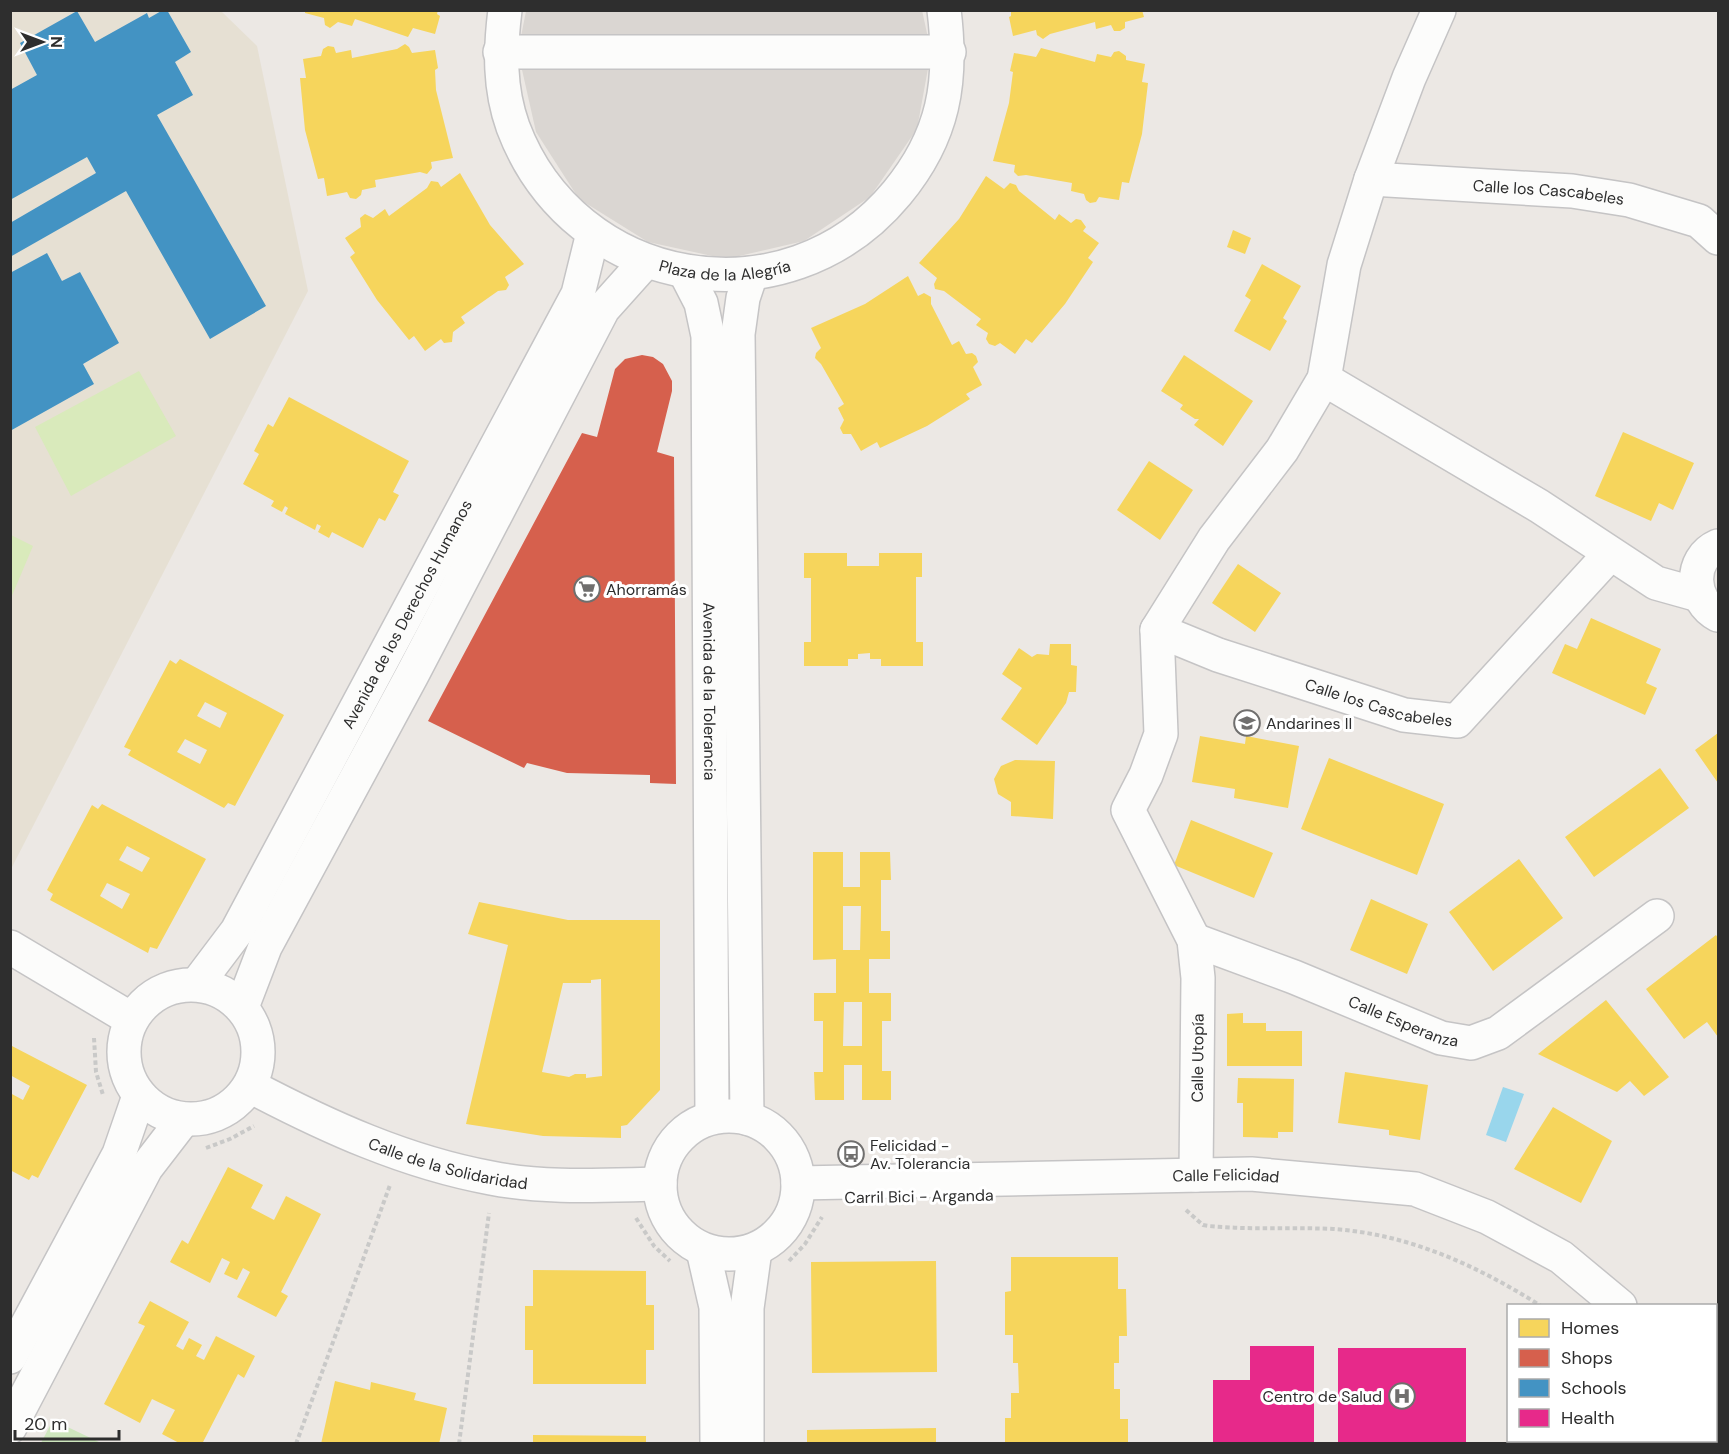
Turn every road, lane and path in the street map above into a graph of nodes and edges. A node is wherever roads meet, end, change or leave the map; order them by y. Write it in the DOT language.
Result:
graph roads {
  1 [pos="505,10"];
  2 [pos="944,10"];
  3 [pos="1428,10"];
  4 [pos="1439,10"];
  5 [pos="500,52"];
  6 [pos="950,52"];
  7 [pos="1409,78"];
  8 [pos="1371,179"];
  9 [pos="593,233"];
  10 [pos="1719,238"];
  11 [pos="646,261"];
  12 [pos="685,272"];
  13 [pos="751,274"];
  14 [pos="1324,379"];
  15 [pos="1719,546"];
  16 [pos="1610,554"];
  17 [pos="1709,605"];
  18 [pos="1157,630"];
  19 [pos="1657,916"];
  20 [pos="1194,940"];
  21 [pos="10,947"];
  22 [pos="197,984"];
  23 [pos="242,1006"];
  24 [pos="131,1019"];
  25 [pos="92,1034"];
  26 [pos="250,1086"];
  27 [pos="139,1096"];
  28 [pos="105,1098"];
  29 [pos="712,1117"];
  30 [pos="747,1118"];
  31 [pos="183,1120"];
  32 [pos="261,1124"];
  33 [pos="203,1149"];
  34 [pos="393,1175"];
  35 [pos="1196,1175"];
  36 [pos="798,1183"];
  37 [pos="660,1184"];
  38 [pos="1177,1207"];
  39 [pos="489,1212"];
  40 [pos="632,1213"];
  41 [pos="825,1214"];
  42 [pos="703,1250"];
  43 [pos="755,1250"];
  44 [pos="671,1262"];
  45 [pos="786,1263"];
  46 [pos="1539,1304"];
  47 [pos="1619,1304"];
  48 [pos="10,1357"];
  49 [pos="10,1427"];
  50 [pos="296,1443"];
  51 [pos="459,1443"];
  52 [pos="717,1443"];
  53 [pos="747,1443"];
  1 -- 5 [label="street, Plaza de la Alegría"];
  2 -- 6 [label="street, Plaza de la Alegría"];
  3 -- 7 [label="street"];
  4 -- 7 [label="street"];
  5 -- 6 [label="street"];
  5 -- 9 [label="street, Plaza de la Alegría"];
  6 -- 13 [label="street, Plaza de la Alegría"];
  7 -- 8 [label="street"];
  8 -- 10 [label="street, Calle los Cascabeles"];
  8 -- 14 [label="street"];
  9 -- 11 [label="street, Plaza de la Alegría"];
  9 -- 22 [label="street, Avenida de los Derechos Humanos"];
  11 -- 12 [label="street, Plaza de la Alegría"];
  11 -- 23 [label="street, Avenida de los Derechos Humanos"];
  12 -- 13 [label="street, Plaza de la Alegría"];
  12 -- 29 [label="street, Avenida de la Tolerancia"];
  13 -- 30 [label="street, Avenida de la Tolerancia"];
  14 -- 16 [label="street"];
  14 -- 18 [label="street"];
  15 -- 17 [label="street"];
  16 -- 17 [label="street"];
  16 -- 18 [label="street, Calle los Cascabeles"];
  18 -- 20 [label="street"];
  19 -- 20 [label="street, Calle Esperanza"];
  20 -- 35 [label="street, Calle Utopía"];
  21 -- 24 [label="street"];
  22 -- 23 [label="street"];
  22 -- 24 [label="street"];
  23 -- 26 [label="street"];
  24 -- 27 [label="street"];
  25 -- 28 [label="path"];
  26 -- 31 [label="street"];
  26 -- 37 [label="street, Calle de la Solidaridad"];
  27 -- 31 [label="street"];
  27 -- 48 [label="street"];
  29 -- 30 [label="street"];
  29 -- 37 [label="street"];
  30 -- 36 [label="street"];
  31 -- 49 [label="street"];
  32 -- 33 [label="path"];
  34 -- 50 [label="path"];
  35 -- 36 [label="street, Calle Felicidad"];
  35 -- 47 [label="street, Calle Felicidad"];
  36 -- 43 [label="street"];
  37 -- 42 [label="street"];
  38 -- 46 [label="path"];
  39 -- 51 [label="path"];
  40 -- 44 [label="path"];
  41 -- 45 [label="path, Carril Bici - Arganda"];
  42 -- 43 [label="street"];
  42 -- 52 [label="street"];
  43 -- 53 [label="street"];
}
